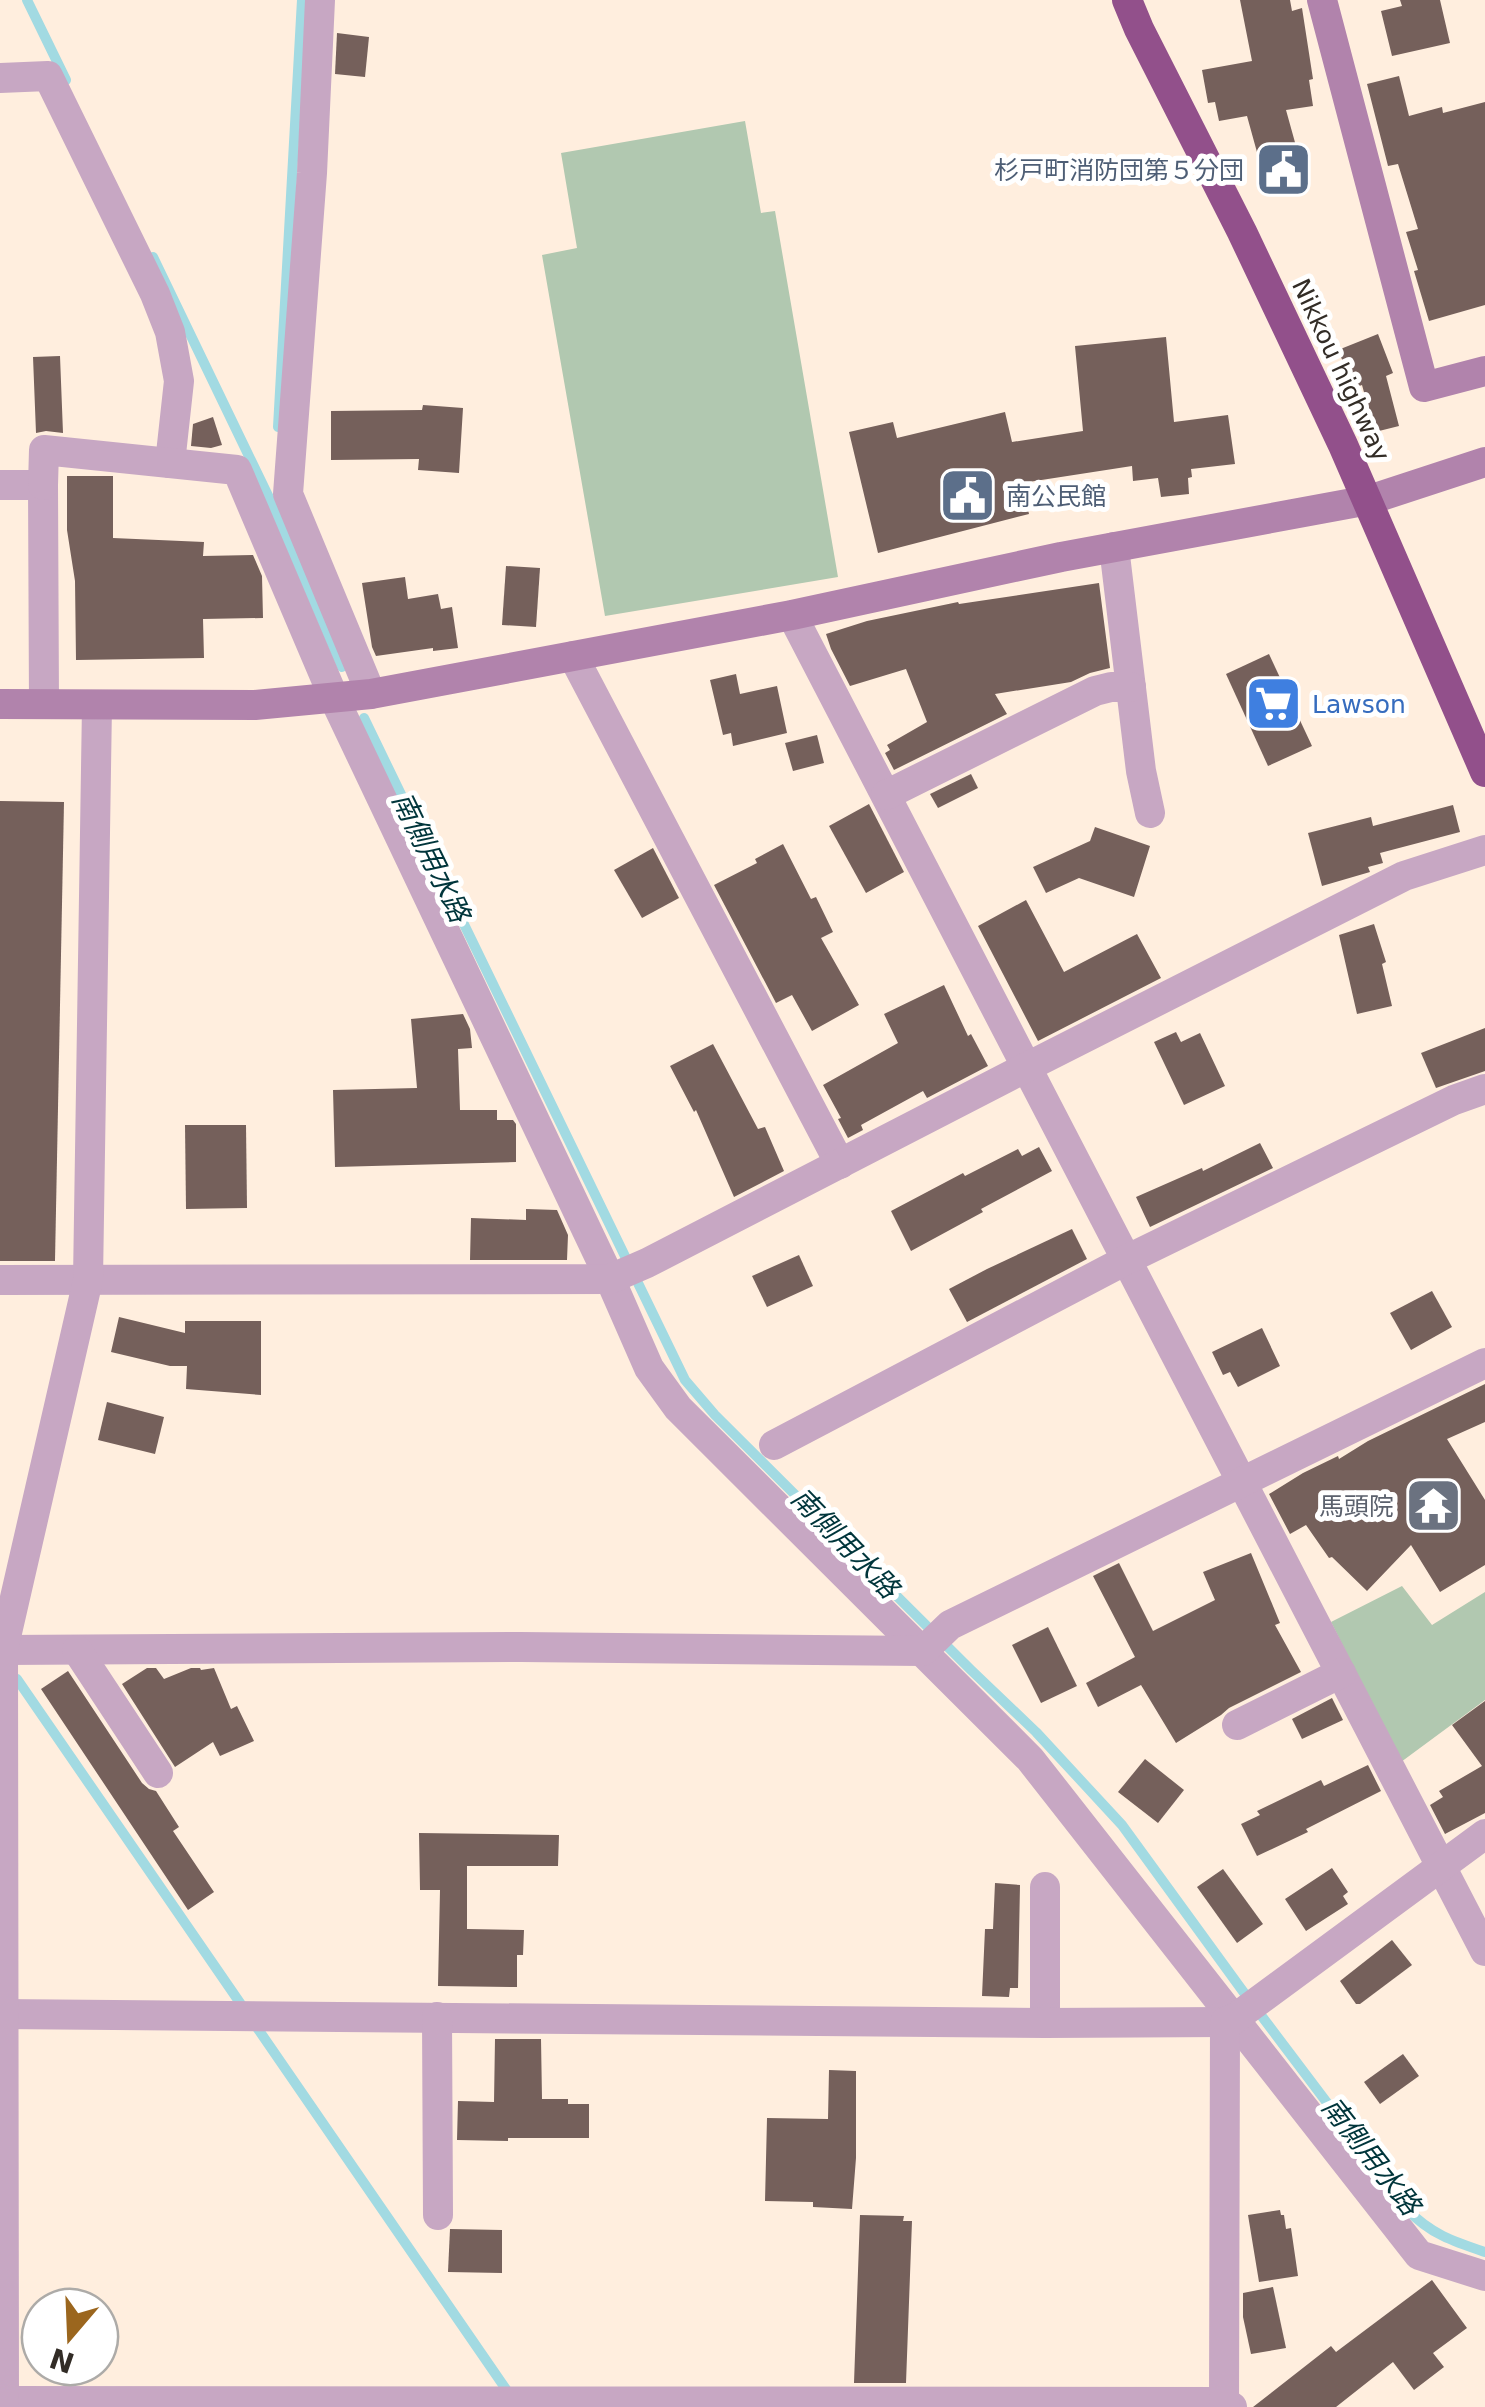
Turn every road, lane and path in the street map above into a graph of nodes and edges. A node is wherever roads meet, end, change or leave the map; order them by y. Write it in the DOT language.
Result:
graph roads {
  1 [pos="320,0"];
  2 [pos="1127,0"];
  3 [pos="1322,0"];
  4 [pos="0,78"];
  5 [pos="1485,371"];
  6 [pos="1485,462"];
  7 [pos="170,463"];
  8 [pos="43,485"];
  9 [pos="0,486"];
  10 [pos="1369,500"];
  11 [pos="1114,547"];
  12 [pos="792,614"];
  13 [pos="573,656"];
  14 [pos="1131,687"];
  15 [pos="371,694"];
  16 [pos="334,698"];
  17 [pos="0,704"];
  18 [pos="44,704"];
  19 [pos="97,705"];
  20 [pos="1485,772"];
  21 [pos="886,795"];
  22 [pos="1150,813"];
  23 [pos="1485,850"];
  24 [pos="1026,1067"];
  25 [pos="1485,1089"];
  26 [pos="840,1164"];
  27 [pos="1128,1259"];
  28 [pos="626,1272"];
  29 [pos="0,1280"];
  30 [pos="88,1280"];
  31 [pos="1485,1364"];
  32 [pos="774,1445"];
  33 [pos="1243,1483"];
  34 [pos="935,1640"];
  35 [pos="2,1650"];
  36 [pos="77,1650"];
  37 [pos="1341,1673"];
  38 [pos="1237,1725"];
  39 [pos="158,1774"];
  40 [pos="1485,1834"];
  41 [pos="1441,1867"];
  42 [pos="1045,1887"];
  43 [pos="1485,1951"];
  44 [pos="1243,2011"];
  45 [pos="2,2014"];
  46 [pos="437,2017"];
  47 [pos="1045,2023"];
  48 [pos="438,2216"];
  49 [pos="1485,2276"];
  50 [pos="3,2403"];
  51 [pos="1227,2405"];
  1 -- 15 [label="street"];
  2 -- 10 [label="highway, Nikkou highway"];
  3 -- 5 [label="street"];
  4 -- 7 [label="street"];
  6 -- 10 [label="street"];
  7 -- 8 [label="street"];
  7 -- 16 [label="street"];
  8 -- 9 [label="street"];
  8 -- 18 [label="street"];
  10 -- 11 [label="street"];
  10 -- 20 [label="highway, Nikkou highway"];
  11 -- 12 [label="street"];
  11 -- 14 [label="street"];
  12 -- 13 [label="street"];
  12 -- 21 [label="street"];
  13 -- 15 [label="street"];
  13 -- 26 [label="street"];
  14 -- 21 [label="street"];
  14 -- 22 [label="street"];
  15 -- 16 [label="street"];
  16 -- 19 [label="street"];
  16 -- 28 [label="street"];
  17 -- 18 [label="street"];
  18 -- 19 [label="street"];
  19 -- 30 [label="street"];
  21 -- 24 [label="street"];
  23 -- 24 [label="street"];
  24 -- 26 [label="street"];
  24 -- 27 [label="street"];
  25 -- 27 [label="street"];
  26 -- 28 [label="street"];
  27 -- 32 [label="street"];
  27 -- 33 [label="street"];
  28 -- 30 [label="street"];
  28 -- 34 [label="street"];
  29 -- 30 [label="street"];
  30 -- 35 [label="street"];
  31 -- 33 [label="street"];
  33 -- 34 [label="street"];
  33 -- 37 [label="street"];
  34 -- 36 [label="street"];
  34 -- 44 [label="street"];
  35 -- 36 [label="street"];
  35 -- 45 [label="street"];
  36 -- 39 [label="street"];
  37 -- 38 [label="street"];
  37 -- 41 [label="street"];
  40 -- 41 [label="street"];
  41 -- 43 [label="street"];
  41 -- 44 [label="street"];
  42 -- 47 [label="street"];
  44 -- 47 [label="street"];
  44 -- 49 [label="street"];
  44 -- 51 [label="street"];
  45 -- 46 [label="street"];
  45 -- 50 [label="street"];
  46 -- 47 [label="street"];
  46 -- 48 [label="street"];
  50 -- 51 [label="street"];
}
